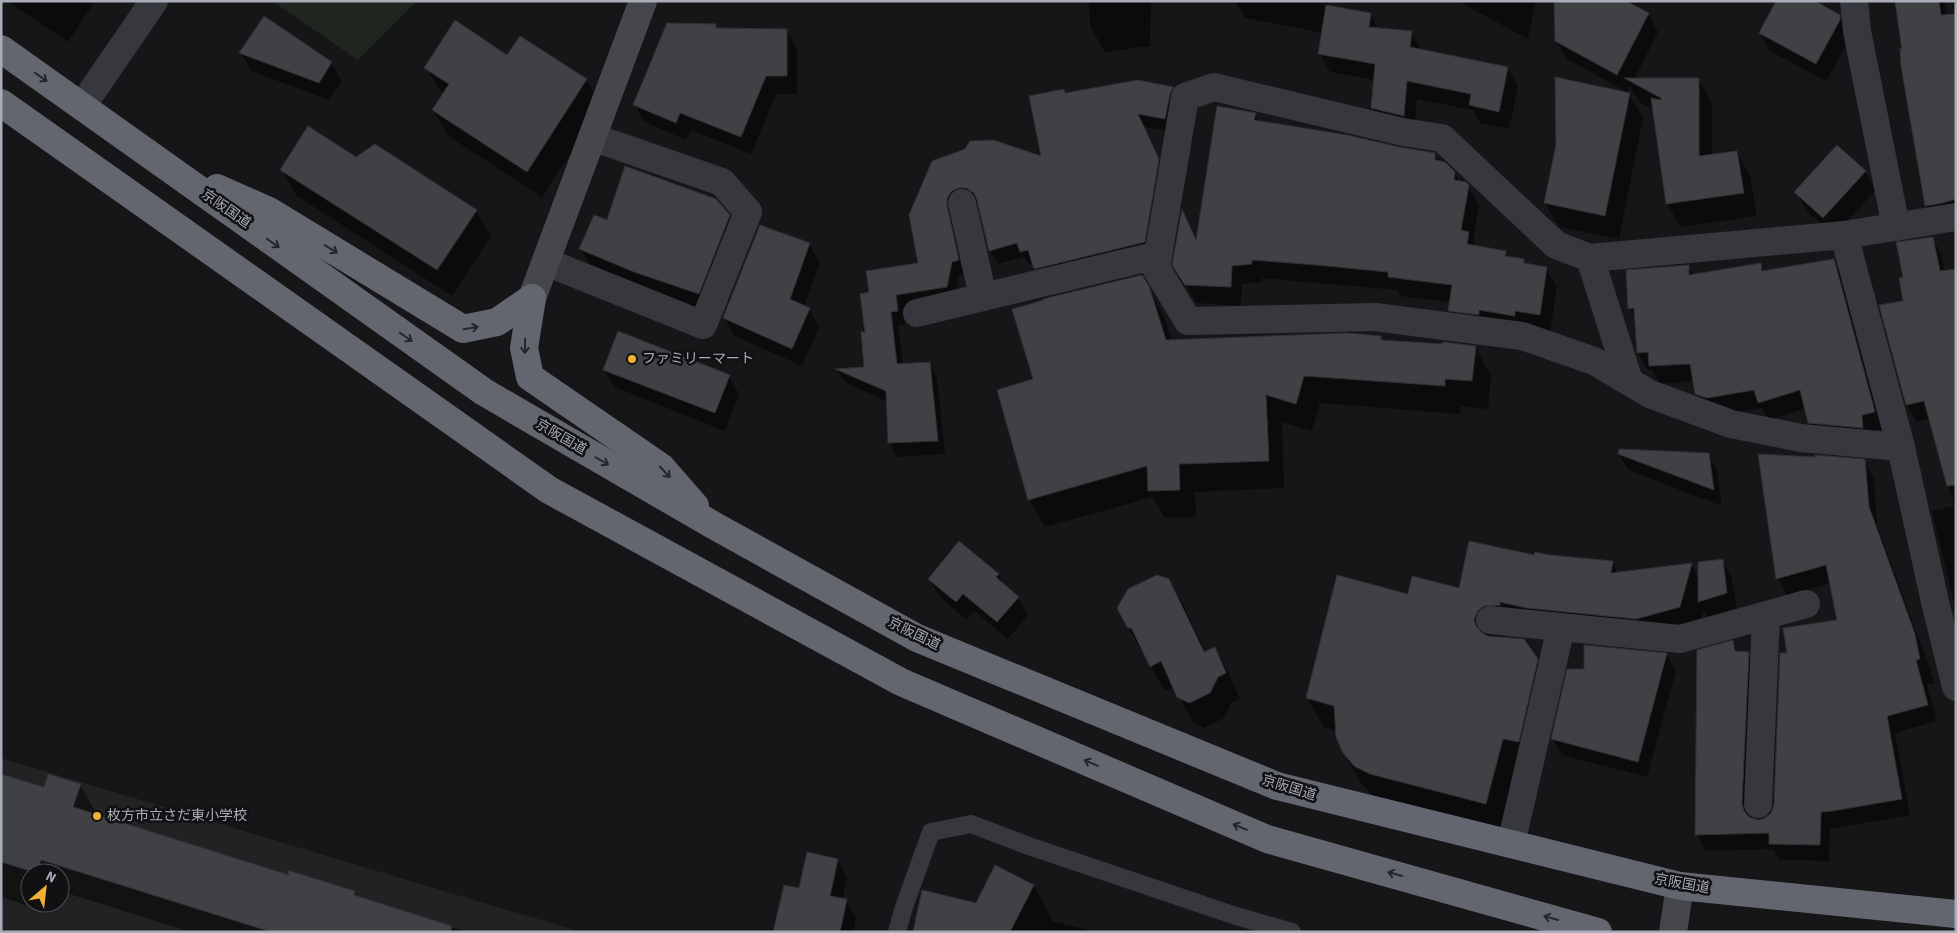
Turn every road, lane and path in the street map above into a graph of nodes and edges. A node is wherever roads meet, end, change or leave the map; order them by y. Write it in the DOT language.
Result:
graph roads {
  1 [pos="154,1"];
  2 [pos="643,1"];
  3 [pos="1854,1"];
  4 [pos="1,49"];
  5 [pos="1,102"];
  6 [pos="82,106"];
  7 [pos="592,137"];
  8 [pos="163,165"];
  9 [pos="962,203"];
  10 [pos="1956,217"];
  11 [pos="1896,227"];
  12 [pos="1844,235"];
  13 [pos="1158,255"];
  14 [pos="1590,258"];
  15 [pos="546,262"];
  16 [pos="983,297"];
  17 [pos="532,298"];
  18 [pos="917,313"];
  19 [pos="1629,381"];
  20 [pos="1901,447"];
  21 [pos="713,525"];
  22 [pos="1806,604"];
  23 [pos="1766,616"];
  24 [pos="1490,620"];
  25 [pos="1562,627"];
  26 [pos="1956,687"];
  27 [pos="1758,804"];
  28 [pos="1511,844"];
  29 [pos="1680,886"];
  30 [pos="1956,914"];
  31 [pos="897,932"];
  32 [pos="1292,932"];
  33 [pos="1598,932"];
  34 [pos="1673,932"];
  1 -- 6 [label="street"];
  2 -- 7 [label="street"];
  3 -- 11 [label="street"];
  4 -- 6 [label="highway, 京阪国道, one-way"];
  33 -- 5 [label="highway, one-way"];
  6 -- 8 [label="highway, 京阪国道"];
  7 -- 15 [label="street"];
  7 -- 15 [label="street"];
  8 -- 17 [label="highway, one-way"];
  8 -- 21 [label="highway, 京阪国道, one-way"];
  9 -- 16 [label="street"];
  10 -- 11 [label="street"];
  11 -- 12 [label="street"];
  12 -- 14 [label="street"];
  12 -- 20 [label="street"];
  13 -- 14 [label="street"];
  13 -- 16 [label="street"];
  13 -- 19 [label="street"];
  14 -- 19 [label="street"];
  15 -- 17 [label="street"];
  16 -- 18 [label="street"];
  17 -- 21 [label="highway, one-way"];
  19 -- 20 [label="street"];
  20 -- 26 [label="street"];
  21 -- 28 [label="highway, 京阪国道"];
  22 -- 23 [label="street"];
  23 -- 25 [label="street"];
  23 -- 27 [label="street"];
  24 -- 25 [label="street"];
  25 -- 28 [label="street"];
  28 -- 29 [label="highway, 京阪国道"];
  29 -- 30 [label="highway, 京阪国道"];
  29 -- 34 [label="street"];
  31 -- 32 [label="lane"];
}
